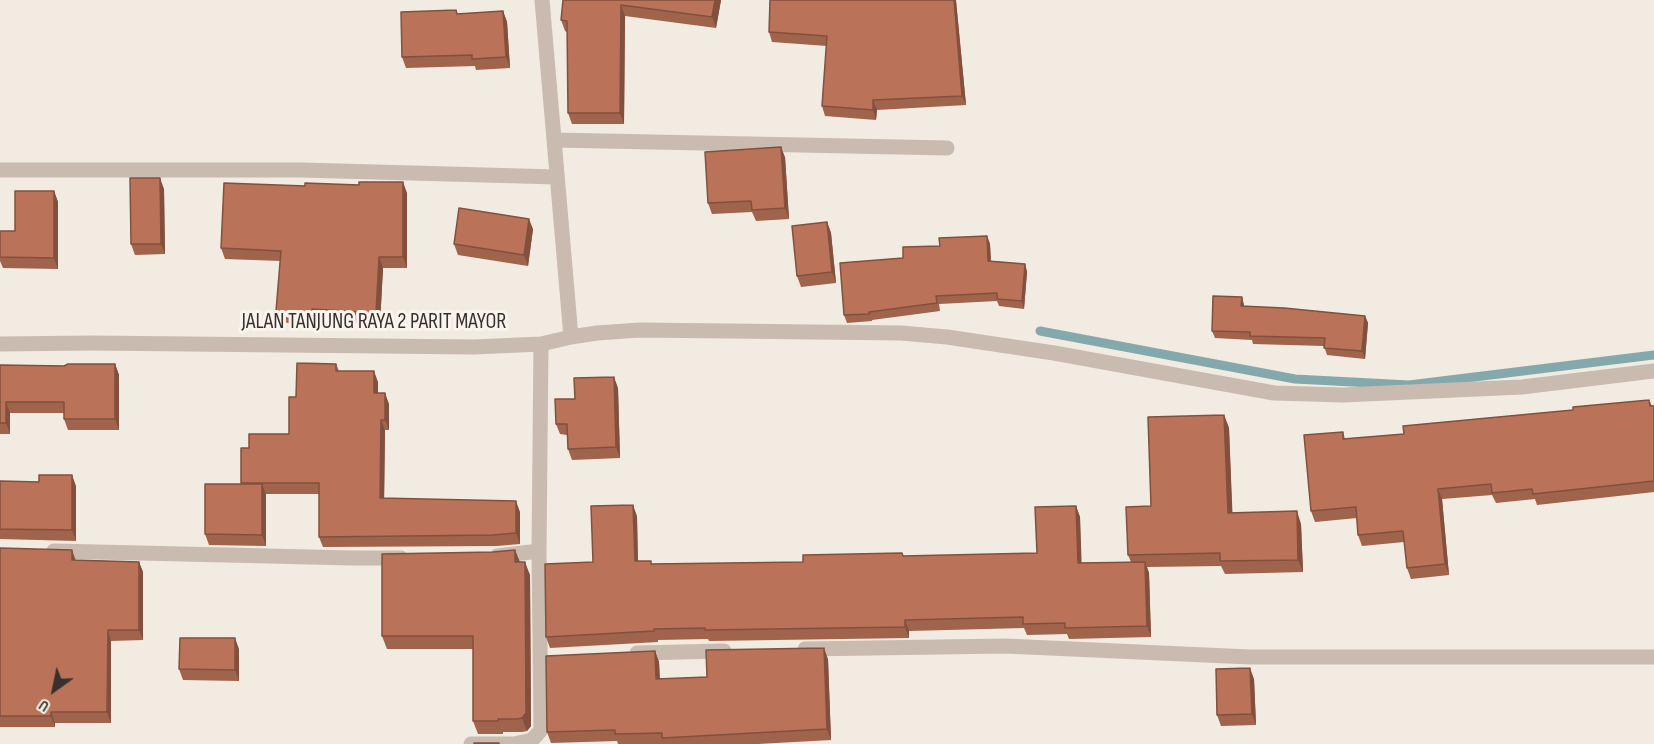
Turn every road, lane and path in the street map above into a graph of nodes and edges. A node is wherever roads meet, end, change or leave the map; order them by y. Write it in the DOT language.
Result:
graph roads {
  1 [pos="542,0"];
  2 [pos="555,140"];
  3 [pos="947,148"];
  4 [pos="0,170"];
  5 [pos="557,177"];
  6 [pos="571,336"];
  7 [pos="0,344"];
  8 [pos="541,344"];
  9 [pos="1654,371"];
  10 [pos="44,550"];
  11 [pos="539,551"];
  12 [pos="477,556"];
  13 [pos="411,557"];
  14 [pos="793,650"];
  15 [pos="735,651"];
  16 [pos="621,654"];
  17 [pos="1654,657"];
  18 [pos="471,744"];
  1 -- 2 [label="street"];
  2 -- 3 [label="street"];
  2 -- 5 [label="street"];
  4 -- 5 [label="street"];
  5 -- 6 [label="street"];
  6 -- 8 [label="street, JALAN TANJUNG RAYA 2 PARIT MAYOR"];
  6 -- 9 [label="street, JALAN TANJUNG RAYA 2 PARIT MAYOR"];
  7 -- 8 [label="street, JALAN TANJUNG RAYA 2 PARIT MAYOR"];
  8 -- 11 [label="street"];
  10 -- 13 [label="street"];
  11 -- 12 [label="street"];
  11 -- 18 [label="street"];
  14 -- 17 [label="street"];
  15 -- 16 [label="street"];
}
